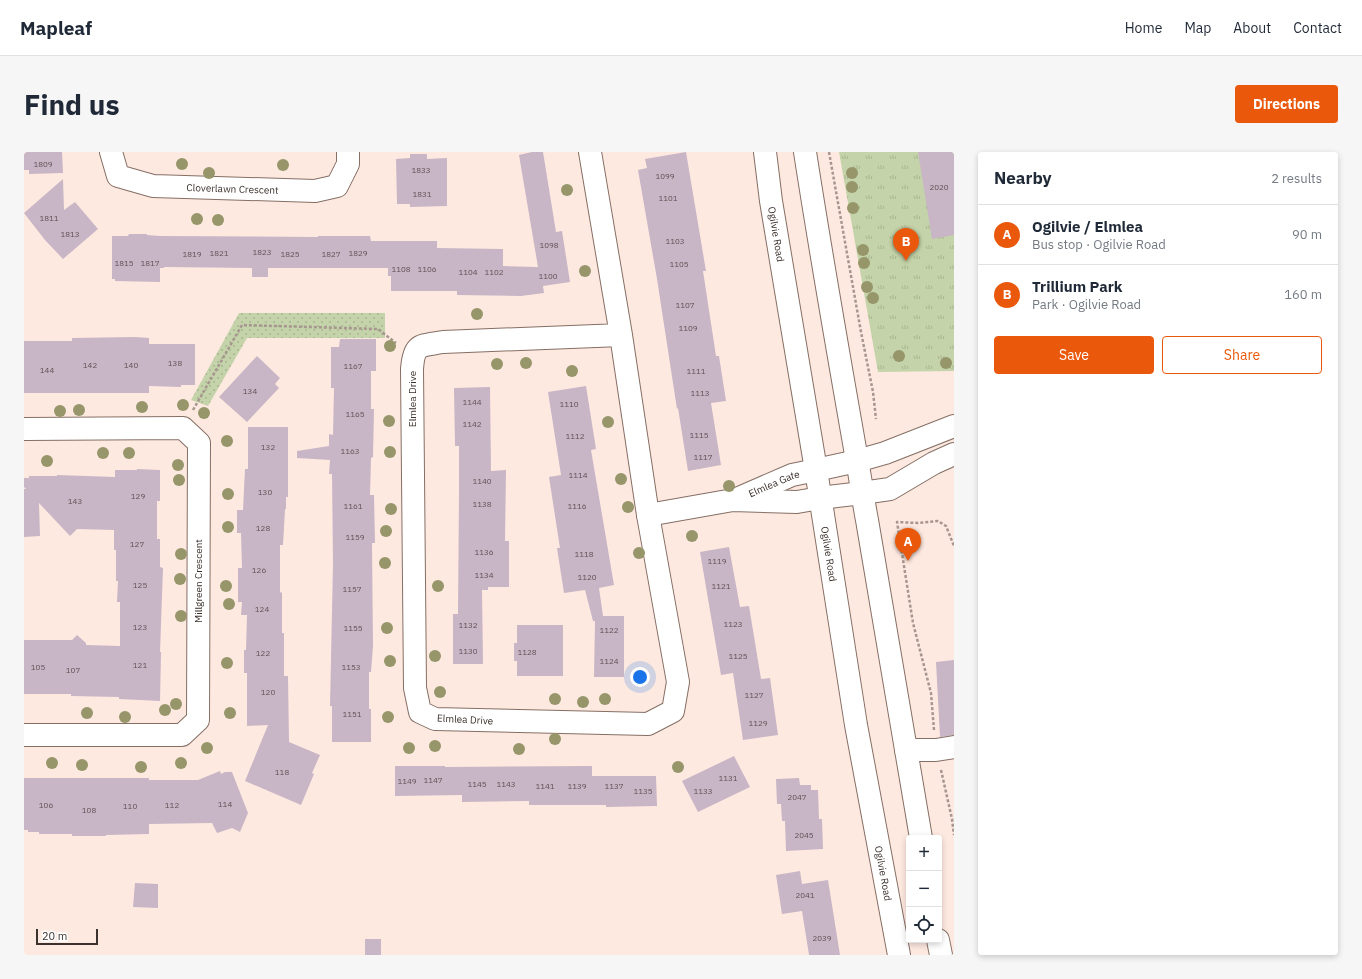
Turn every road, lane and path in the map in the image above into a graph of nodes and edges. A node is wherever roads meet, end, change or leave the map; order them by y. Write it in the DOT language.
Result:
graph roads {
  1 [pos="111,152"];
  2 [pos="348,152"];
  3 [pos="590,152"];
  4 [pos="766,152"];
  5 [pos="805,152"];
  6 [pos="829,152"];
  7 [pos="621,335"];
  8 [pos="413,355"];
  9 [pos="876,419"];
  10 [pos="954,426"];
  11 [pos="183,428"];
  12 [pos="24,429"];
  13 [pos="954,454"];
  14 [pos="857,461"];
  15 [pos="816,470"];
  16 [pos="862,493"];
  17 [pos="820,498"];
  18 [pos="733,500"];
  19 [pos="648,515"];
  20 [pos="954,546"];
  21 [pos="24,735"];
  22 [pos="945,748"];
  23 [pos="906,750"];
  24 [pos="954,834"];
  25 [pos="920,835"];
  26 [pos="938,943"];
  27 [pos="899,955"];
  28 [pos="940,955"];
  1 -- 2 [label="street, Cloverlawn Crescent"];
  3 -- 7 [label="street, Elmlea Drive"];
  4 -- 15 [label="street, Ogilvie Road"];
  5 -- 14 [label="street"];
  6 -- 9 [label="path"];
  7 -- 8 [label="street"];
  7 -- 19 [label="street, Elmlea Drive"];
  8 -- 11 [label="path"];
  8 -- 19 [label="street, Elmlea Drive"];
  10 -- 14 [label="street, Elmlea Gate"];
  11 -- 12 [label="street"];
  11 -- 21 [label="street, Millgreen Crescent"];
  13 -- 16 [label="street, Elmlea Gate"];
  14 -- 15 [label="street, Elmlea Gate"];
  14 -- 16 [label="street"];
  15 -- 17 [label="street, Ogilvie Road"];
  15 -- 18 [label="street, Elmlea Gate"];
  16 -- 17 [label="street, Elmlea Gate"];
  16 -- 23 [label="street"];
  17 -- 18 [label="street, Elmlea Gate"];
  17 -- 27 [label="street, Ogilvie Road"];
  18 -- 19 [label="street, Elmlea Gate"];
  20 -- 22 [label="path"];
  22 -- 23 [label="street"];
  22 -- 24 [label="path"];
  23 -- 25 [label="street"];
  26 -- 28 [label="street"];
}
